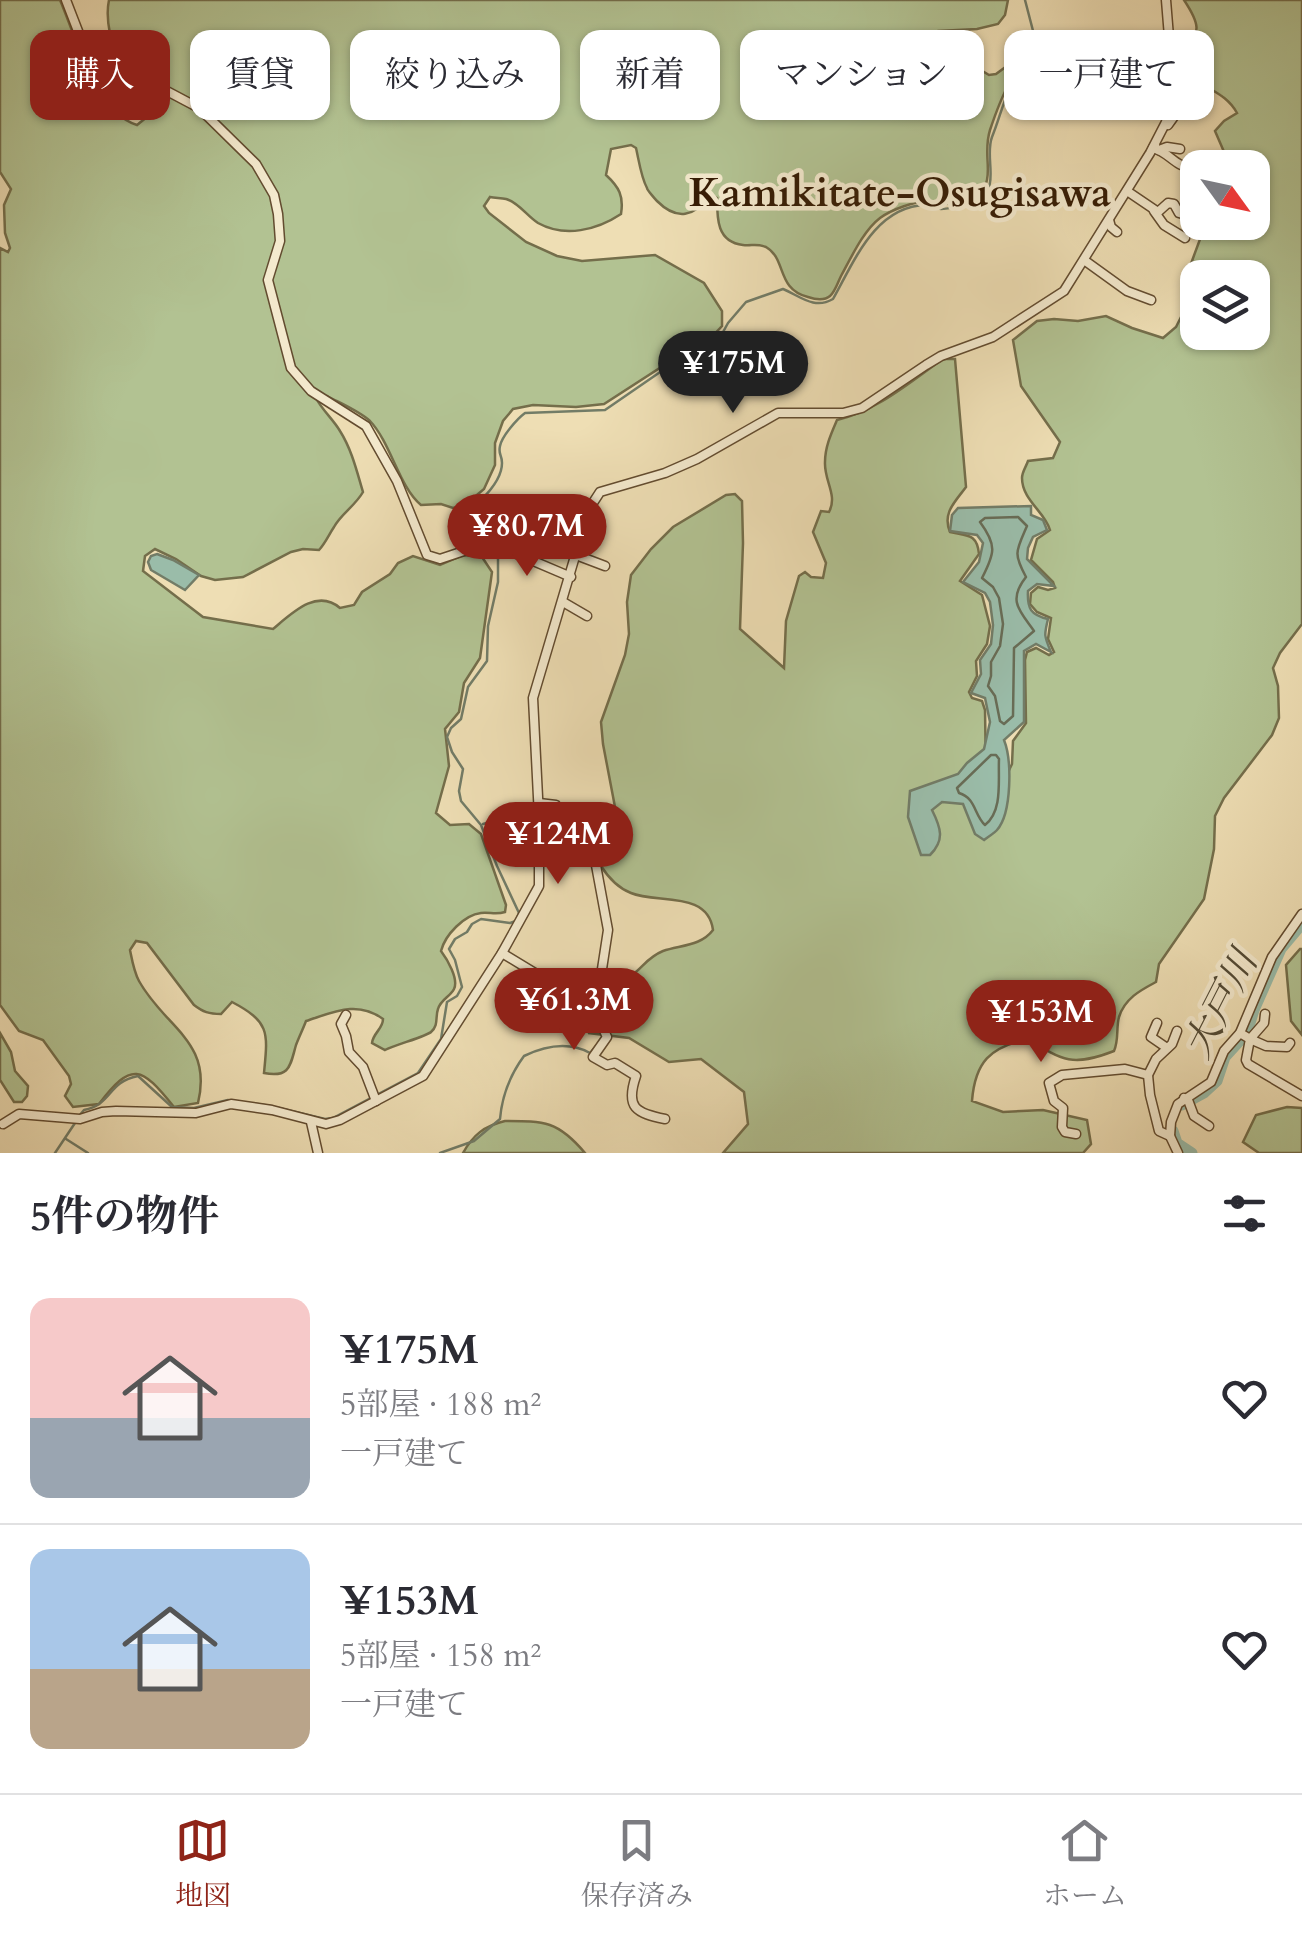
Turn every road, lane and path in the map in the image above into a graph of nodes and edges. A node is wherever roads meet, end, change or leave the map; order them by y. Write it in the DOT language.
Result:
graph roads {
  1 [pos="66,0"];
  2 [pos="1166,0"];
  3 [pos="1169,30"];
  4 [pos="1167,120"];
  5 [pos="1173,120"];
  6 [pos="1156,149"];
  7 [pos="1180,149"];
  8 [pos="1180,166"];
  9 [pos="1127,191"];
  10 [pos="1154,210"];
  11 [pos="1180,213"];
  12 [pos="1109,220"];
  13 [pos="1117,232"];
  14 [pos="1180,235"];
  15 [pos="1084,260"];
  16 [pos="1151,300"];
  17 [pos="576,556"];
  18 [pos="605,566"];
  19 [pos="570,577"];
  20 [pos="563,602"];
  21 [pos="587,616"];
  22 [pos="539,803"];
  23 [pos="1302,914"];
  24 [pos="502,953"];
  25 [pos="600,1012"];
  26 [pos="346,1014"];
  27 [pos="1265,1014"];
  28 [pos="1158,1024"];
  29 [pos="1177,1031"];
  30 [pos="1246,1036"];
  31 [pos="1290,1043"];
  32 [pos="1166,1048"];
  33 [pos="1148,1075"];
  34 [pos="1302,1096"];
  35 [pos="375,1099"];
  36 [pos="1188,1100"];
  37 [pos="665,1119"];
  38 [pos="311,1122"];
  39 [pos="3,1124"];
  40 [pos="1209,1126"];
  41 [pos="1076,1134"];
  42 [pos="1170,1136"];
  43 [pos="318,1153"];
  44 [pos="1178,1153"];
  1 -- 19 [label="street"];
  2 -- 3 [label="street"];
  4 -- 6 [label="street"];
  5 -- 6 [label="street"];
  6 -- 7 [label="street"];
  6 -- 8 [label="street"];
  6 -- 9 [label="street"];
  9 -- 10 [label="street"];
  9 -- 12 [label="street"];
  10 -- 11 [label="street"];
  10 -- 14 [label="street"];
  12 -- 13 [label="street"];
  12 -- 15 [label="street"];
  15 -- 16 [label="street"];
  15 -- 17 [label="street"];
  17 -- 18 [label="street"];
  17 -- 19 [label="street"];
  19 -- 20 [label="street"];
  20 -- 21 [label="street"];
  20 -- 22 [label="street"];
  22 -- 24 [label="street"];
  22 -- 25 [label="street"];
  23 -- 30 [label="street"];
  24 -- 25 [label="street"];
  24 -- 35 [label="street"];
  25 -- 37 [label="street"];
  26 -- 35 [label="street"];
  27 -- 30 [label="street"];
  28 -- 32 [label="street"];
  29 -- 32 [label="street"];
  30 -- 31 [label="street"];
  30 -- 34 [label="street"];
  30 -- 36 [label="street"];
  32 -- 33 [label="street"];
  33 -- 41 [label="street"];
  33 -- 42 [label="street"];
  35 -- 38 [label="street"];
  36 -- 40 [label="street"];
  36 -- 42 [label="street"];
  38 -- 39 [label="street"];
  38 -- 43 [label="street"];
  42 -- 44 [label="street"];
}
